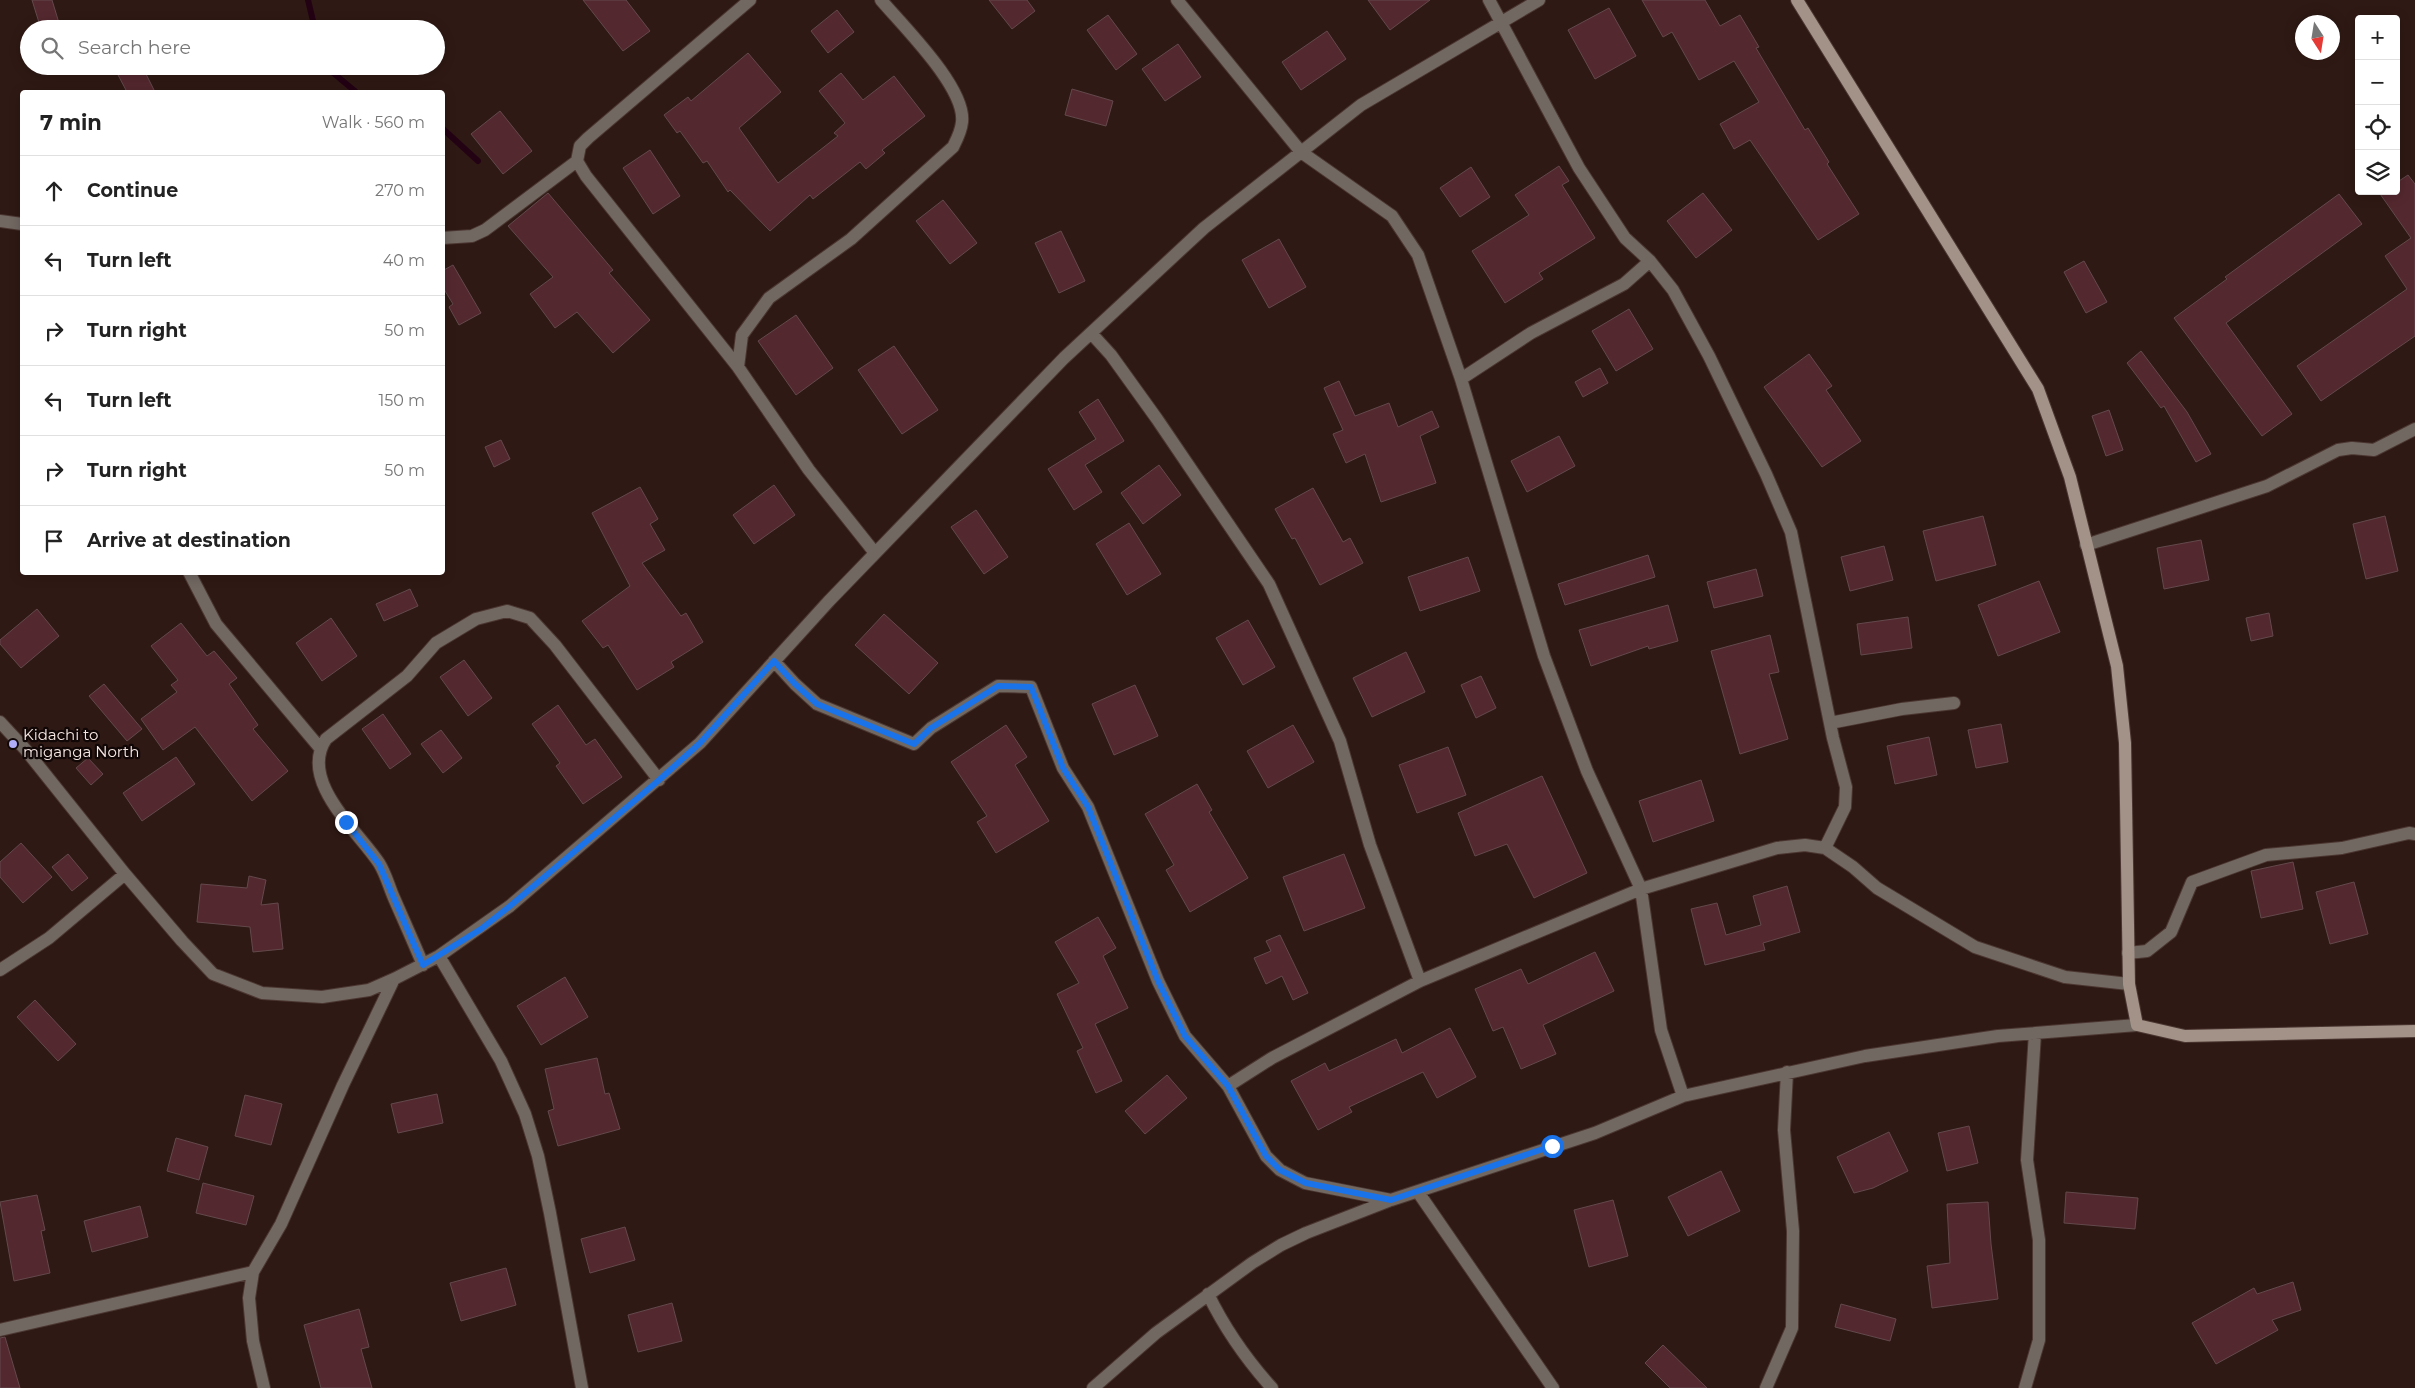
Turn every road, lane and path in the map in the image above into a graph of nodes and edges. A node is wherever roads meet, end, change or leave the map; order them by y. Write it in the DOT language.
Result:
graph roads {
  1 [pos="750,0"];
  2 [pos="882,0"];
  3 [pos="1177,0"];
  4 [pos="1489,0"];
  5 [pos="1539,0"];
  6 [pos="1797,0"];
  7 [pos="1500,23"];
  8 [pos="1301,152"];
  9 [pos="577,161"];
  10 [pos="0,221"];
  11 [pos="20,224"];
  12 [pos="445,238"];
  13 [pos="1650,261"];
  14 [pos="1092,333"];
  15 [pos="738,367"];
  16 [pos="1461,379"];
  17 [pos="2415,429"];
  18 [pos="2086,545"];
  19 [pos="874,554"];
  20 [pos="191,575"];
  21 [pos="774,661"];
  22 [pos="1954,702"];
  23 [pos="0,722"];
  24 [pos="1830,723"];
  25 [pos="320,748"];
  26 [pos="659,780"];
  27 [pos="2415,834"];
  28 [pos="1825,848"];
  29 [pos="125,874"];
  30 [pos="1641,889"];
  31 [pos="2128,952"];
  32 [pos="439,956"];
  33 [pos="423,965"];
  34 [pos="0,970"];
  35 [pos="394,979"];
  36 [pos="1420,981"];
  37 [pos="2129,984"];
  38 [pos="2137,1025"];
  39 [pos="2415,1031"];
  40 [pos="2035,1033"];
  41 [pos="1787,1072"];
  42 [pos="1228,1086"];
  43 [pos="1683,1096"];
  44 [pos="1418,1192"];
  45 [pos="1391,1200"];
  46 [pos="253,1272"];
  47 [pos="1208,1294"];
  48 [pos="0,1330"];
  49 [pos="264,1388"];
  50 [pos="582,1388"];
  51 [pos="1093,1388"];
  52 [pos="1272,1388"];
  53 [pos="1553,1388"];
  54 [pos="1766,1388"];
  55 [pos="2025,1388"];
  1 -- 9 [label="street"];
  2 -- 15 [label="street"];
  3 -- 8 [label="street"];
  4 -- 7 [label="street"];
  5 -- 7 [label="street"];
  6 -- 18 [label="street"];
  7 -- 8 [label="street"];
  7 -- 13 [label="street"];
  8 -- 14 [label="street"];
  8 -- 16 [label="street"];
  9 -- 12 [label="street"];
  9 -- 15 [label="street"];
  10 -- 11 [label="street"];
  13 -- 16 [label="street"];
  13 -- 24 [label="street"];
  14 -- 19 [label="street"];
  14 -- 36 [label="street"];
  15 -- 19 [label="street"];
  16 -- 30 [label="street"];
  17 -- 18 [label="street"];
  18 -- 31 [label="street"];
  19 -- 21 [label="street"];
  20 -- 25 [label="street"];
  21 -- 26 [label="street"];
  21 -- 42 [label="street"];
  22 -- 24 [label="street"];
  23 -- 29 [label="street"];
  24 -- 28 [label="street"];
  25 -- 26 [label="street"];
  25 -- 33 [label="street"];
  26 -- 32 [label="street"];
  27 -- 31 [label="street"];
  28 -- 30 [label="street"];
  28 -- 37 [label="street"];
  29 -- 34 [label="street"];
  29 -- 35 [label="street"];
  30 -- 36 [label="street"];
  30 -- 43 [label="street"];
  31 -- 37 [label="street"];
  32 -- 33 [label="street"];
  32 -- 50 [label="street"];
  33 -- 35 [label="street"];
  35 -- 46 [label="street"];
  36 -- 42 [label="street"];
  37 -- 38 [label="street"];
  38 -- 39 [label="street"];
  38 -- 40 [label="street"];
  40 -- 41 [label="street"];
  40 -- 55 [label="street"];
  41 -- 43 [label="street"];
  41 -- 54 [label="street"];
  42 -- 45 [label="street"];
  43 -- 44 [label="street"];
  44 -- 45 [label="street"];
  44 -- 53 [label="street"];
  45 -- 47 [label="street"];
  46 -- 48 [label="street"];
  46 -- 49 [label="street"];
  47 -- 51 [label="street"];
  47 -- 52 [label="street"];
}
